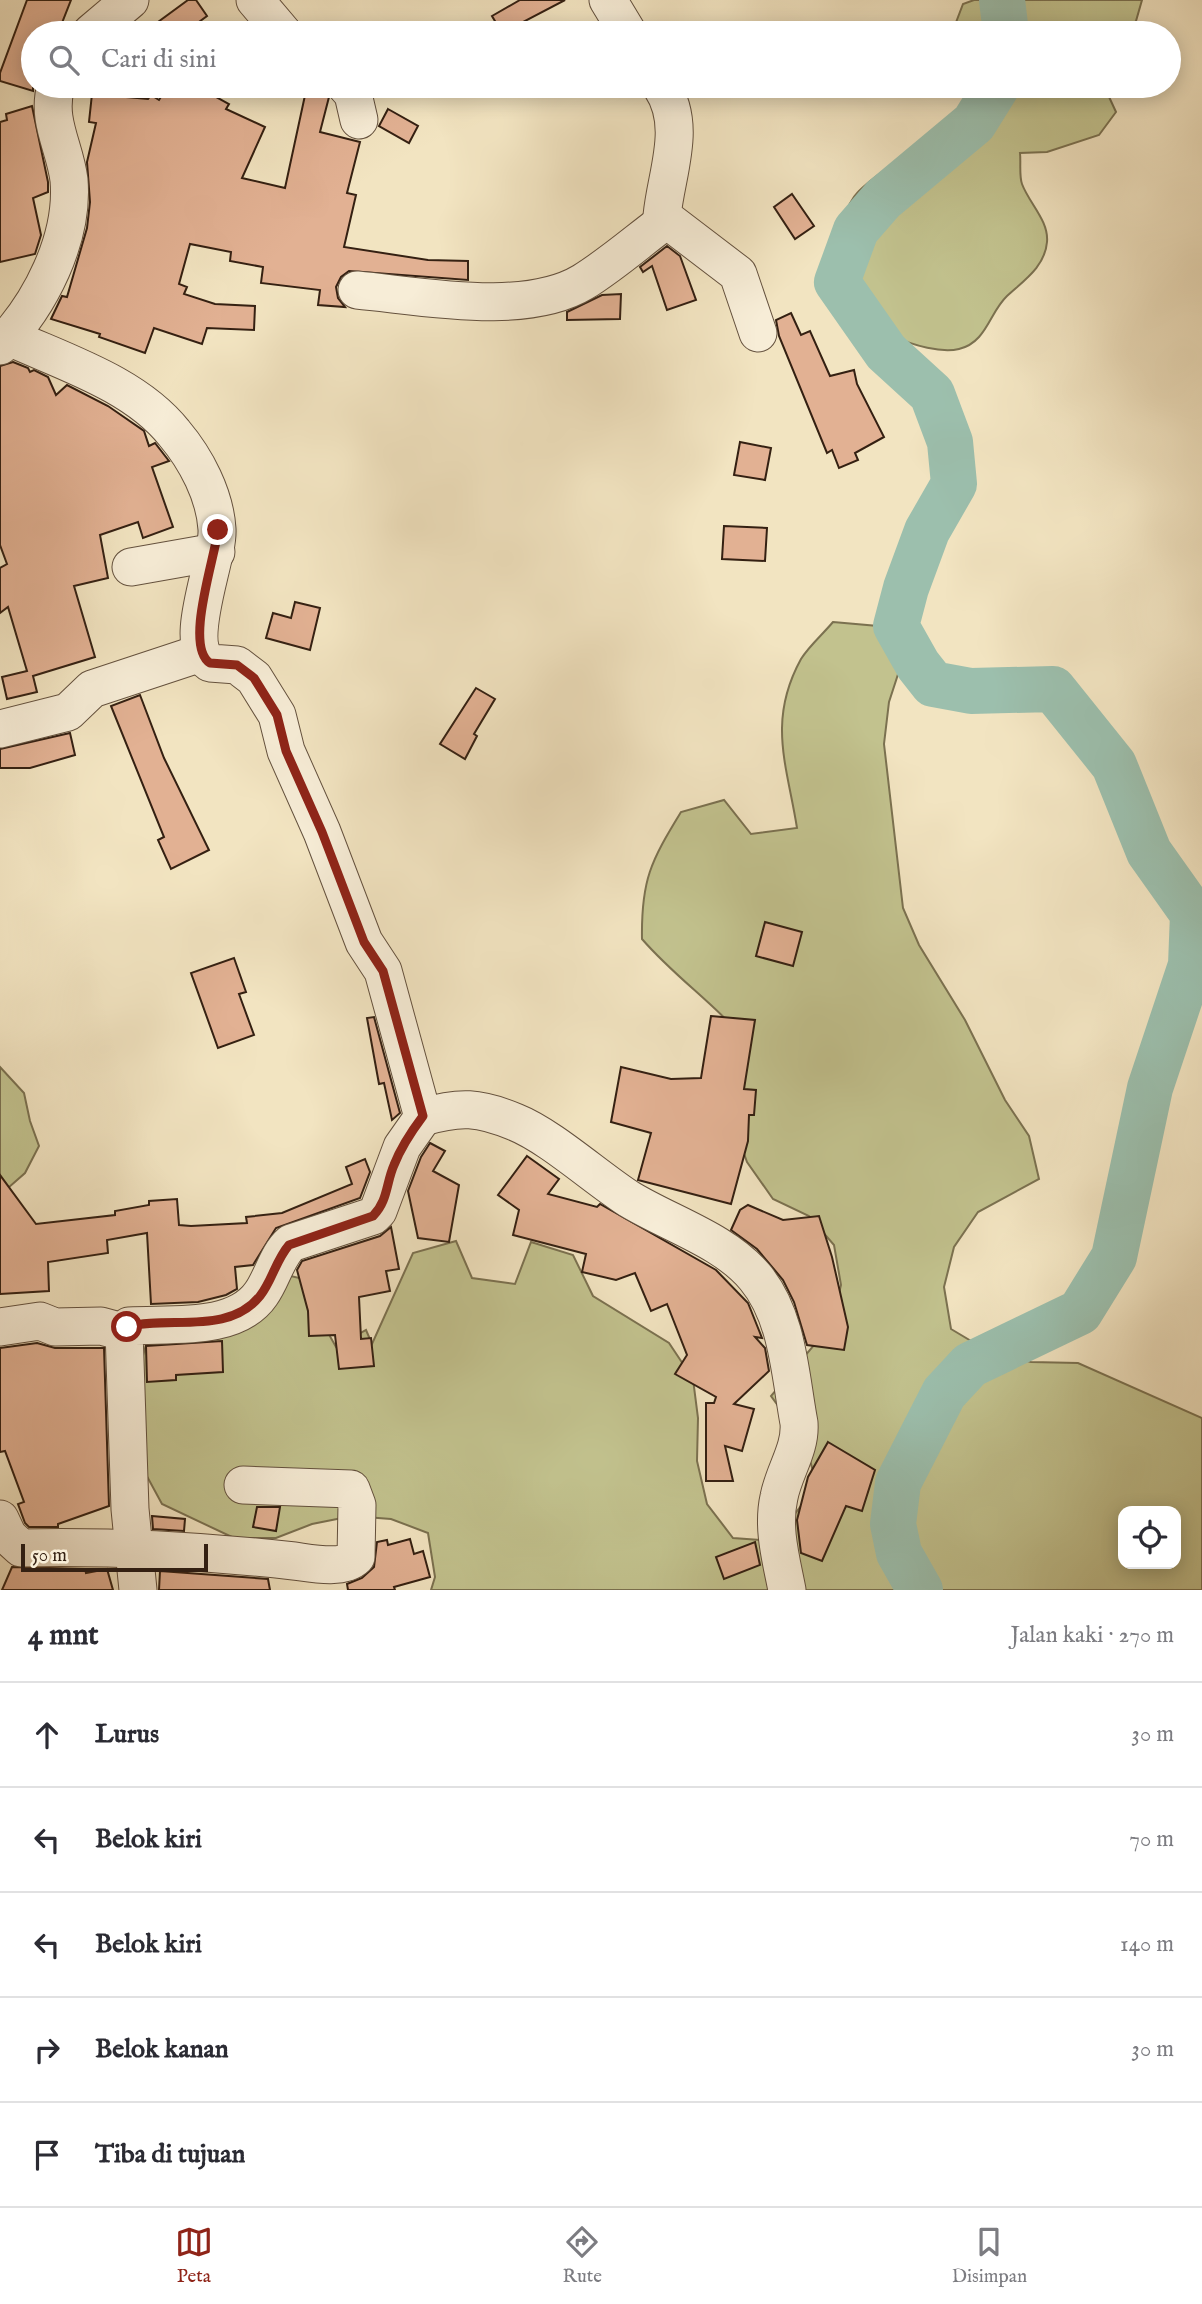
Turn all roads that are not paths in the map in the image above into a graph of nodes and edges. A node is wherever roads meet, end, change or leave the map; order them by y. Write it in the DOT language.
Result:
graph roads {
  1 [pos="130,0"];
  2 [pos="256,0"];
  3 [pos="608,0"];
  4 [pos="105,21"];
  5 [pos="273,21"];
  6 [pos="621,21"];
  7 [pos="54,98"];
  8 [pos="354,98"];
  9 [pos="667,98"];
  10 [pos="359,120"];
  11 [pos="665,221"];
  12 [pos="356,290"];
  13 [pos="758,333"];
  14 [pos="4,342"];
  15 [pos="216,552"];
  16 [pos="131,566"];
  17 [pos="201,653"];
  18 [pos="0,729"];
  19 [pos="423,1116"];
  20 [pos="0,1327"];
  21 [pos="123,1332"];
  22 [pos="243,1485"];
  23 [pos="0,1519"];
  24 [pos="134,1548"];
  25 [pos="138,1590"];
  26 [pos="787,1590"];
  1 -- 4 [label="street"];
  2 -- 5 [label="street"];
  3 -- 6 [label="street"];
  7 -- 14 [label="street"];
  8 -- 10 [label="street"];
  9 -- 11 [label="street"];
  11 -- 12 [label="street"];
  11 -- 13 [label="street"];
  14 -- 15 [label="street"];
  15 -- 16 [label="street"];
  15 -- 17 [label="street"];
  17 -- 18 [label="street"];
  17 -- 19 [label="street"];
  19 -- 21 [label="street"];
  19 -- 26 [label="street"];
  20 -- 21 [label="street"];
  21 -- 24 [label="street"];
  22 -- 24 [label="street"];
  23 -- 24 [label="street"];
  24 -- 25 [label="street"];
}
